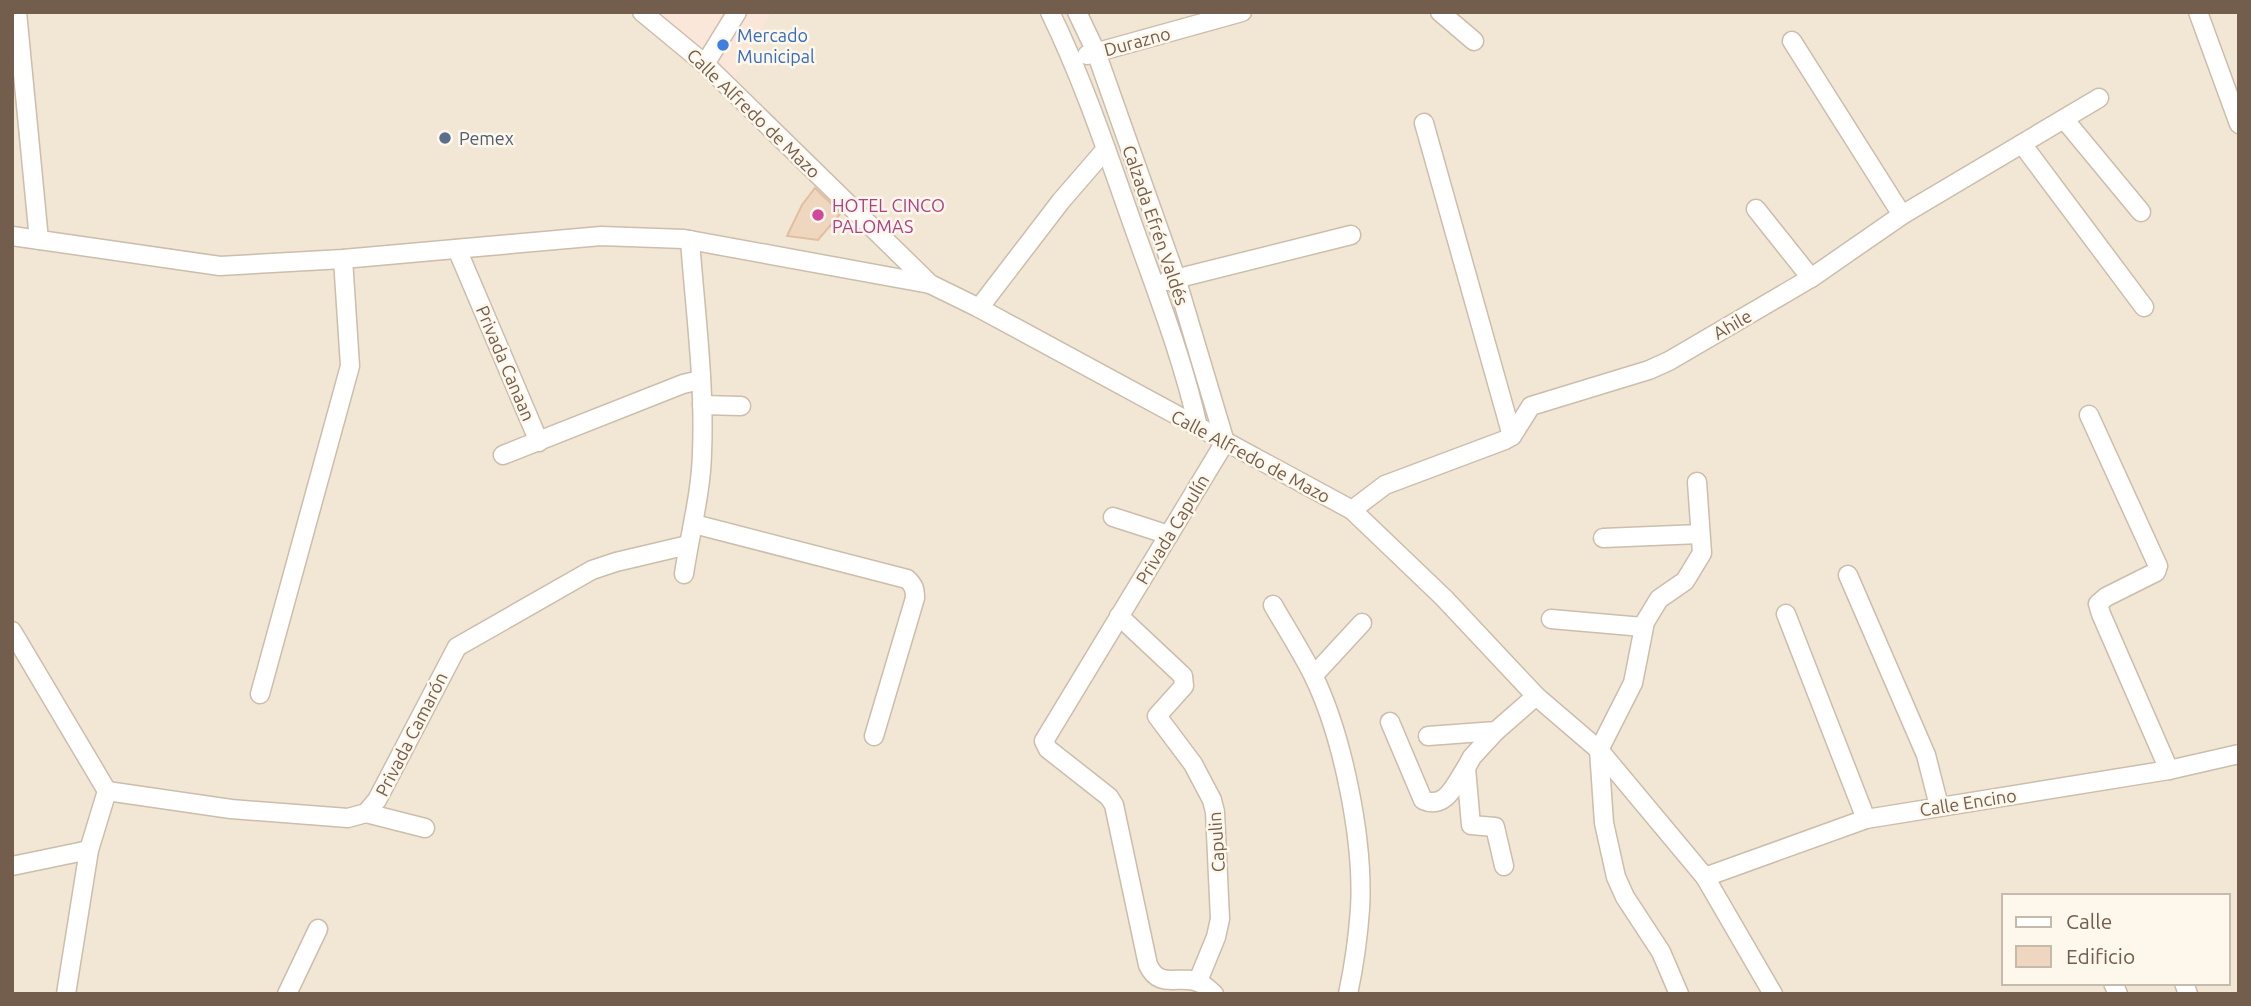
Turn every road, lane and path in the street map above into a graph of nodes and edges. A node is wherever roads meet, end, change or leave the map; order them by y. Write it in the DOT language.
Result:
graph roads {
  1 [pos="17,12"];
  2 [pos="642,12"];
  3 [pos="737,12"];
  4 [pos="1050,12"];
  5 [pos="1077,12"];
  6 [pos="1242,12"];
  7 [pos="1440,12"];
  8 [pos="2198,12"];
  9 [pos="1474,41"];
  10 [pos="1792,41"];
  11 [pos="1096,52"];
  12 [pos="1073,59"];
  13 [pos="705,64"];
  14 [pos="2099,98"];
  15 [pos="2064,119"];
  16 [pos="1424,123"];
  17 [pos="2239,124"];
  18 [pos="2022,144"];
  19 [pos="1106,149"];
  20 [pos="1756,209"];
  21 [pos="2141,212"];
  22 [pos="1902,215"];
  23 [pos="1351,235"];
  24 [pos="12,236"];
  25 [pos="39,240"];
  26 [pos="690,240"];
  27 [pos="457,249"];
  28 [pos="343,259"];
  29 [pos="1176,278"];
  30 [pos="1811,278"];
  31 [pos="930,284"];
  32 [pos="1154,285"];
  33 [pos="2144,307"];
  34 [pos="979,308"];
  35 [pos="700,380"];
  36 [pos="702,405"];
  37 [pos="741,406"];
  38 [pos="2090,415"];
  39 [pos="1198,427"];
  40 [pos="1512,436"];
  41 [pos="539,442"];
  42 [pos="1225,442"];
  43 [pos="503,455"];
  44 [pos="1697,482"];
  45 [pos="1352,510"];
  46 [pos="1113,517"];
  47 [pos="694,524"];
  48 [pos="1700,534"];
  49 [pos="1169,535"];
  50 [pos="1603,538"];
  51 [pos="688,545"];
  52 [pos="684,574"];
  53 [pos="1848,575"];
  54 [pos="1273,605"];
  55 [pos="1786,614"];
  56 [pos="1119,616"];
  57 [pos="1550,619"];
  58 [pos="1362,623"];
  59 [pos="1643,627"];
  60 [pos="12,631"];
  61 [pos="1314,676"];
  62 [pos="260,694"];
  63 [pos="1536,696"];
  64 [pos="1390,722"];
  65 [pos="1496,731"];
  66 [pos="874,736"];
  67 [pos="1428,736"];
  68 [pos="1599,750"];
  69 [pos="2239,754"];
  70 [pos="1466,768"];
  71 [pos="2169,770"];
  72 [pos="107,791"];
  73 [pos="1939,806"];
  74 [pos="366,813"];
  75 [pos="1866,819"];
  76 [pos="425,828"];
  77 [pos="89,850"];
  78 [pos="12,866"];
  79 [pos="1504,866"];
  80 [pos="1705,877"];
  81 [pos="318,929"];
  82 [pos="1198,981"];
  83 [pos="66,994"];
  84 [pos="287,994"];
  85 [pos="1214,994"];
  86 [pos="1348,994"];
  87 [pos="1679,994"];
  88 [pos="1773,994"];
  1 -- 25 [label="street"];
  2 -- 13 [label="street, Calle Alfredo de Mazo"];
  3 -- 13 [label="street"];
  4 -- 12 [label="street, Calzada Efrén Valdés"];
  5 -- 11 [label="street, Calzada Efrén Valdés"];
  6 -- 11 [label="street, Durazno"];
  7 -- 9 [label="street"];
  8 -- 17 [label="street"];
  10 -- 22 [label="street"];
  11 -- 12 [label="street, Durazno"];
  11 -- 29 [label="street, Calzada Efrén Valdés"];
  12 -- 19 [label="street, Calzada Efrén Valdés"];
  13 -- 31 [label="street, Calle Alfredo de Mazo"];
  14 -- 15 [label="street, Ahile"];
  15 -- 18 [label="street, Ahile"];
  15 -- 21 [label="street"];
  16 -- 40 [label="street"];
  18 -- 22 [label="street, Ahile"];
  18 -- 33 [label="street"];
  19 -- 32 [label="street, Calzada Efrén Valdés"];
  19 -- 34 [label="street"];
  20 -- 30 [label="street"];
  22 -- 30 [label="street, Ahile"];
  23 -- 29 [label="street"];
  24 -- 25 [label="street"];
  25 -- 28 [label="street"];
  26 -- 27 [label="street"];
  26 -- 31 [label="street"];
  26 -- 35 [label="street"];
  27 -- 28 [label="street"];
  27 -- 41 [label="street, Privada Canaan"];
  28 -- 62 [label="street"];
  29 -- 32 [label="street"];
  29 -- 42 [label="street, Calzada Efrén Valdés"];
  30 -- 40 [label="street, Ahile"];
  31 -- 34 [label="street, Calle Alfredo de Mazo"];
  32 -- 39 [label="street, Calzada Efrén Valdés"];
  34 -- 39 [label="street, Calle Alfredo de Mazo"];
  35 -- 36 [label="street"];
  35 -- 41 [label="street"];
  36 -- 37 [label="street"];
  36 -- 47 [label="street"];
  38 -- 71 [label="street"];
  39 -- 42 [label="street, Calle Alfredo de Mazo"];
  40 -- 45 [label="street"];
  41 -- 43 [label="street, Privada Canaan"];
  42 -- 45 [label="street, Calle Alfredo de Mazo"];
  42 -- 49 [label="street, Privada Capulín"];
  44 -- 48 [label="street"];
  45 -- 63 [label="street, Calle Alfredo de Mazo"];
  46 -- 49 [label="street"];
  47 -- 51 [label="street"];
  47 -- 66 [label="street"];
  48 -- 50 [label="street"];
  48 -- 59 [label="street"];
  49 -- 56 [label="street, Privada Capulín"];
  51 -- 52 [label="street"];
  51 -- 74 [label="street, Privada Camarón"];
  53 -- 73 [label="street"];
  54 -- 61 [label="street"];
  55 -- 75 [label="street"];
  56 -- 82 [label="street, Capulin"];
  56 -- 82 [label="street, Privada Capulín"];
  57 -- 59 [label="street"];
  58 -- 61 [label="street"];
  59 -- 68 [label="street"];
  60 -- 72 [label="street"];
  61 -- 86 [label="street"];
  63 -- 65 [label="street"];
  63 -- 68 [label="street, Calle Alfredo de Mazo"];
  64 -- 70 [label="street"];
  65 -- 67 [label="street"];
  65 -- 70 [label="street"];
  68 -- 80 [label="street, Calle Alfredo de Mazo"];
  68 -- 87 [label="street"];
  69 -- 71 [label="street, Calle Encino"];
  70 -- 79 [label="street"];
  71 -- 73 [label="street, Calle Encino"];
  72 -- 74 [label="street, Privada Camarón"];
  72 -- 77 [label="street"];
  73 -- 75 [label="street, Calle Encino"];
  74 -- 76 [label="street"];
  75 -- 80 [label="street, Calle Encino"];
  77 -- 78 [label="street"];
  77 -- 83 [label="street"];
  80 -- 88 [label="street, Calle Alfredo de Mazo"];
  81 -- 84 [label="street"];
  82 -- 85 [label="street"];
}
